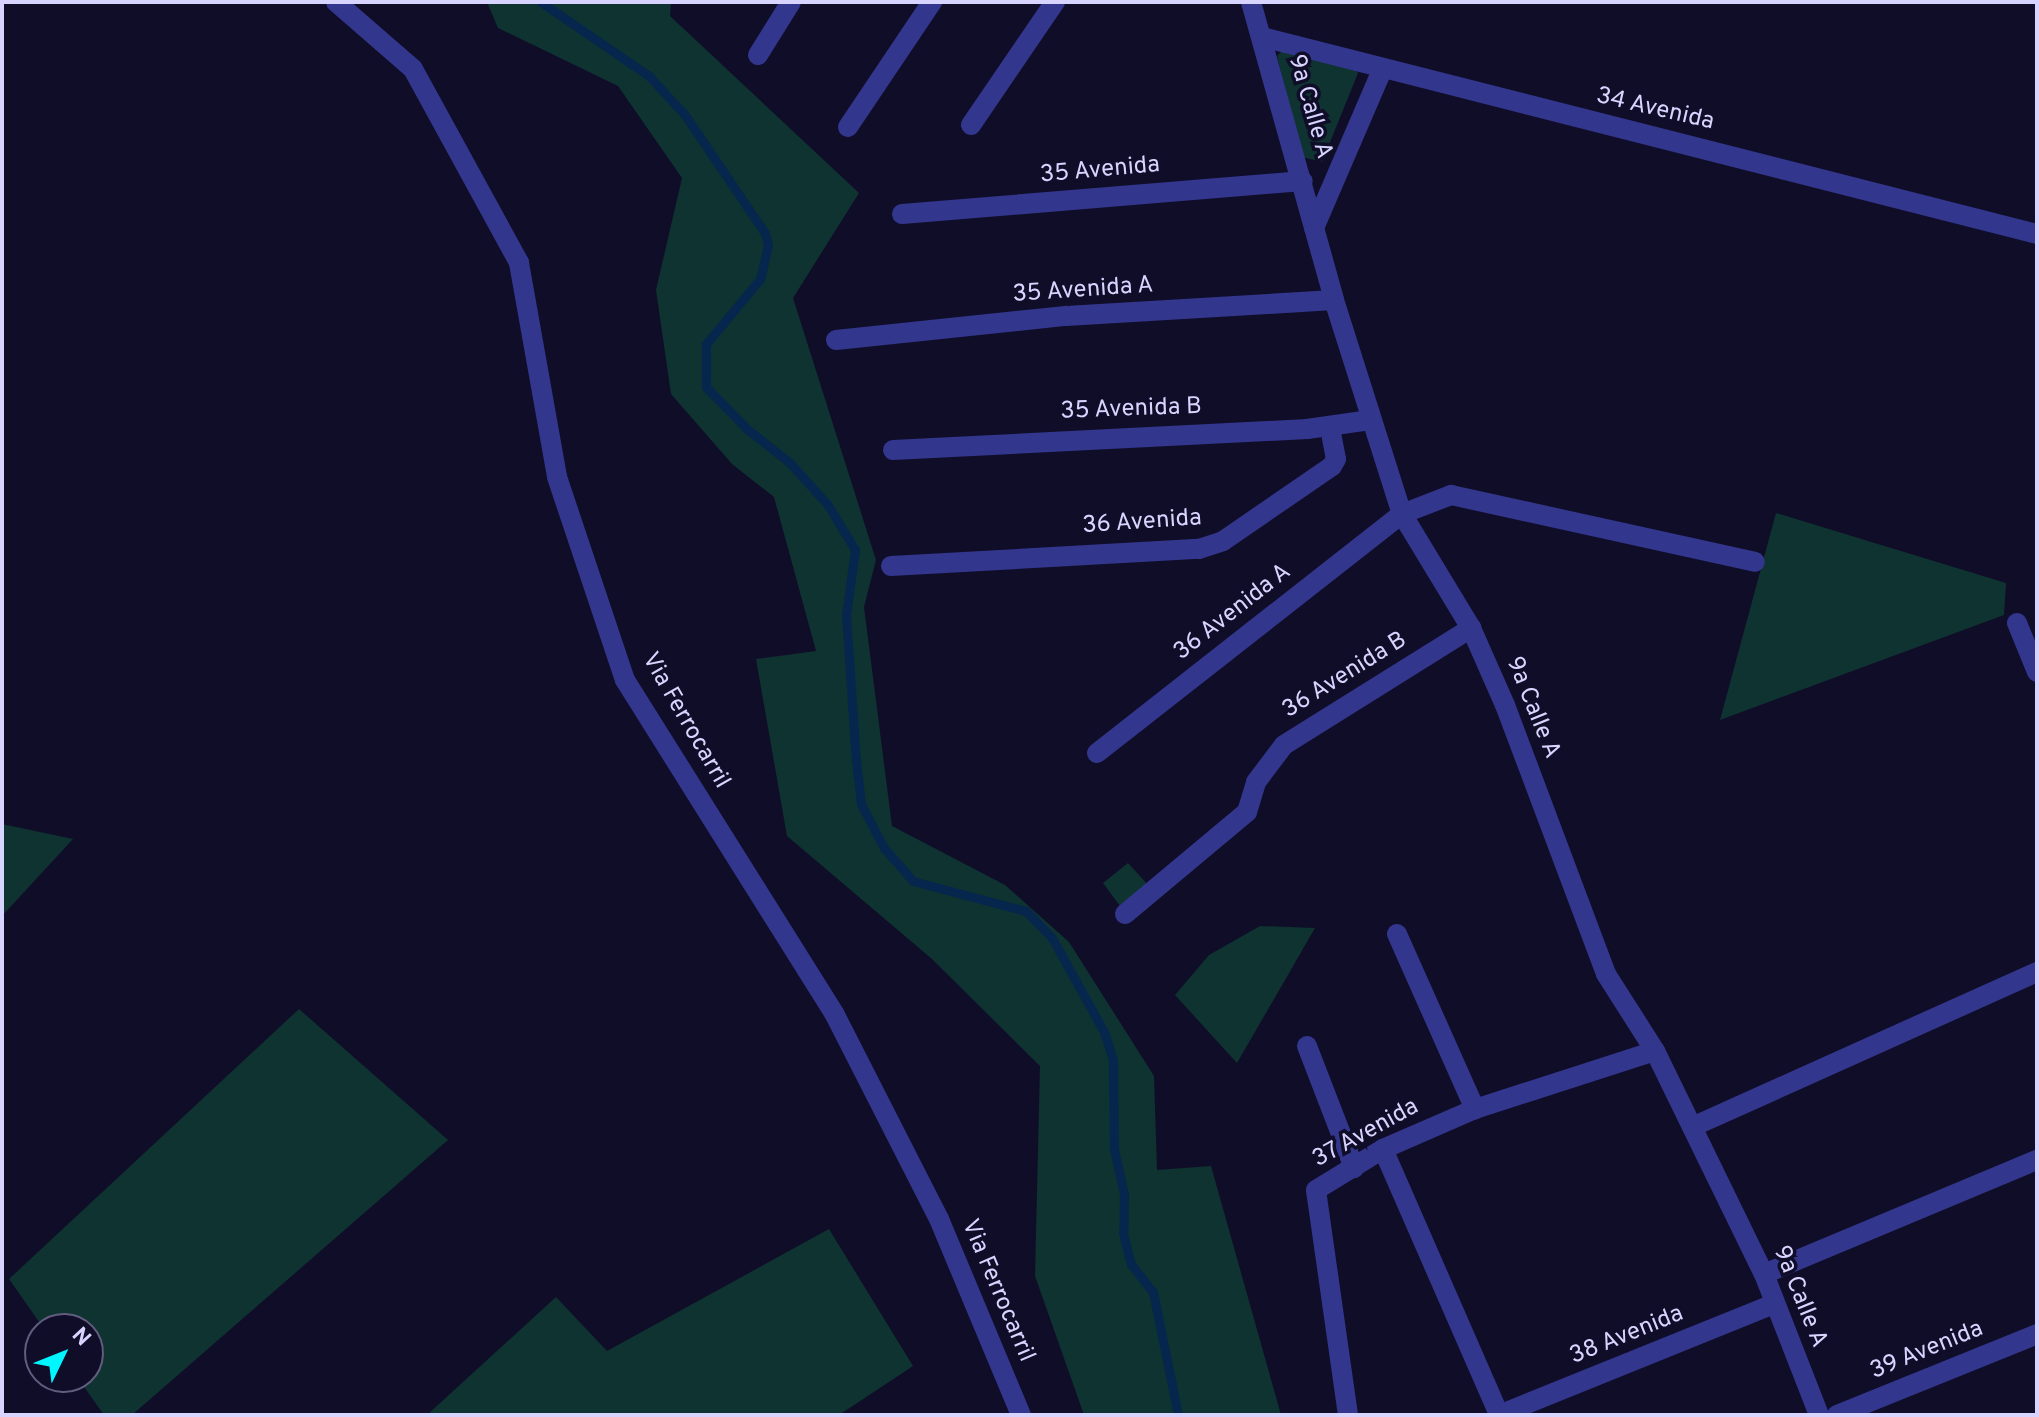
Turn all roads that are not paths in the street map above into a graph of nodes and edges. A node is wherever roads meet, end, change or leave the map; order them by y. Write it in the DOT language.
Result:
graph roads {
  1 [pos="336,2"];
  2 [pos="791,2"];
  3 [pos="932,2"];
  4 [pos="1055,2"];
  5 [pos="1251,2"];
  6 [pos="1262,37"];
  7 [pos="758,55"];
  8 [pos="1383,68"];
  9 [pos="971,125"];
  10 [pos="848,127"];
  11 [pos="1303,181"];
  12 [pos="902,214"];
  13 [pos="1314,228"];
  14 [pos="2037,234"];
  15 [pos="1334,300"];
  16 [pos="836,340"];
  17 [pos="1370,420"];
  18 [pos="1330,427"];
  19 [pos="893,450"];
  20 [pos="1402,514"];
  21 [pos="1755,562"];
  22 [pos="891,566"];
  23 [pos="2017,623"];
  24 [pos="1471,628"];
  25 [pos="2037,672"];
  26 [pos="1097,753"];
  27 [pos="1125,914"];
  28 [pos="1397,934"];
  29 [pos="2037,972"];
  30 [pos="1307,1046"];
  31 [pos="1655,1051"];
  32 [pos="1475,1109"];
  33 [pos="1692,1127"];
  34 [pos="1383,1149"];
  35 [pos="2037,1160"];
  36 [pos="1354,1168"];
  37 [pos="1764,1274"];
  38 [pos="1774,1304"];
  39 [pos="2037,1334"];
  40 [pos="1021,1415"];
  41 [pos="1348,1415"];
  42 [pos="1499,1415"];
  43 [pos="1819,1415"];
  44 [pos="1837,1415"];
  1 -- 40 [label="street, Via Ferrocarril"];
  2 -- 7 [label="street"];
  3 -- 10 [label="street"];
  4 -- 9 [label="street"];
  5 -- 6 [label="street, 9a Calle A"];
  6 -- 8 [label="street, 34 Avenida"];
  6 -- 11 [label="street, 9a Calle A"];
  8 -- 13 [label="street"];
  8 -- 14 [label="street, 34 Avenida"];
  11 -- 12 [label="street, 35 Avenida"];
  11 -- 13 [label="street, 9a Calle A"];
  13 -- 15 [label="street, 9a Calle A"];
  15 -- 16 [label="street, 35 Avenida A"];
  15 -- 17 [label="street, 9a Calle A"];
  17 -- 18 [label="street, 35 Avenida B"];
  17 -- 20 [label="street, 9a Calle A"];
  18 -- 19 [label="street, 35 Avenida B"];
  18 -- 22 [label="street, 36 Avenida"];
  20 -- 21 [label="street"];
  20 -- 24 [label="street, 9a Calle A"];
  20 -- 26 [label="street, 36 Avenida A"];
  23 -- 25 [label="street"];
  24 -- 27 [label="street, 36 Avenida B"];
  24 -- 31 [label="street, 9a Calle A"];
  28 -- 32 [label="street"];
  29 -- 33 [label="street"];
  30 -- 36 [label="street"];
  31 -- 32 [label="street, 37 Avenida"];
  31 -- 33 [label="street, 9a Calle A"];
  32 -- 34 [label="street, 37 Avenida"];
  33 -- 37 [label="street, 9a Calle A"];
  34 -- 36 [label="street, 37 Avenida"];
  34 -- 42 [label="street"];
  35 -- 37 [label="street"];
  36 -- 41 [label="street, 37 Avenida"];
  37 -- 38 [label="street, 9a Calle A"];
  38 -- 42 [label="street, 38 Avenida"];
  38 -- 43 [label="street, 9a Calle A"];
  39 -- 44 [label="street, 39 Avenida"];
}
